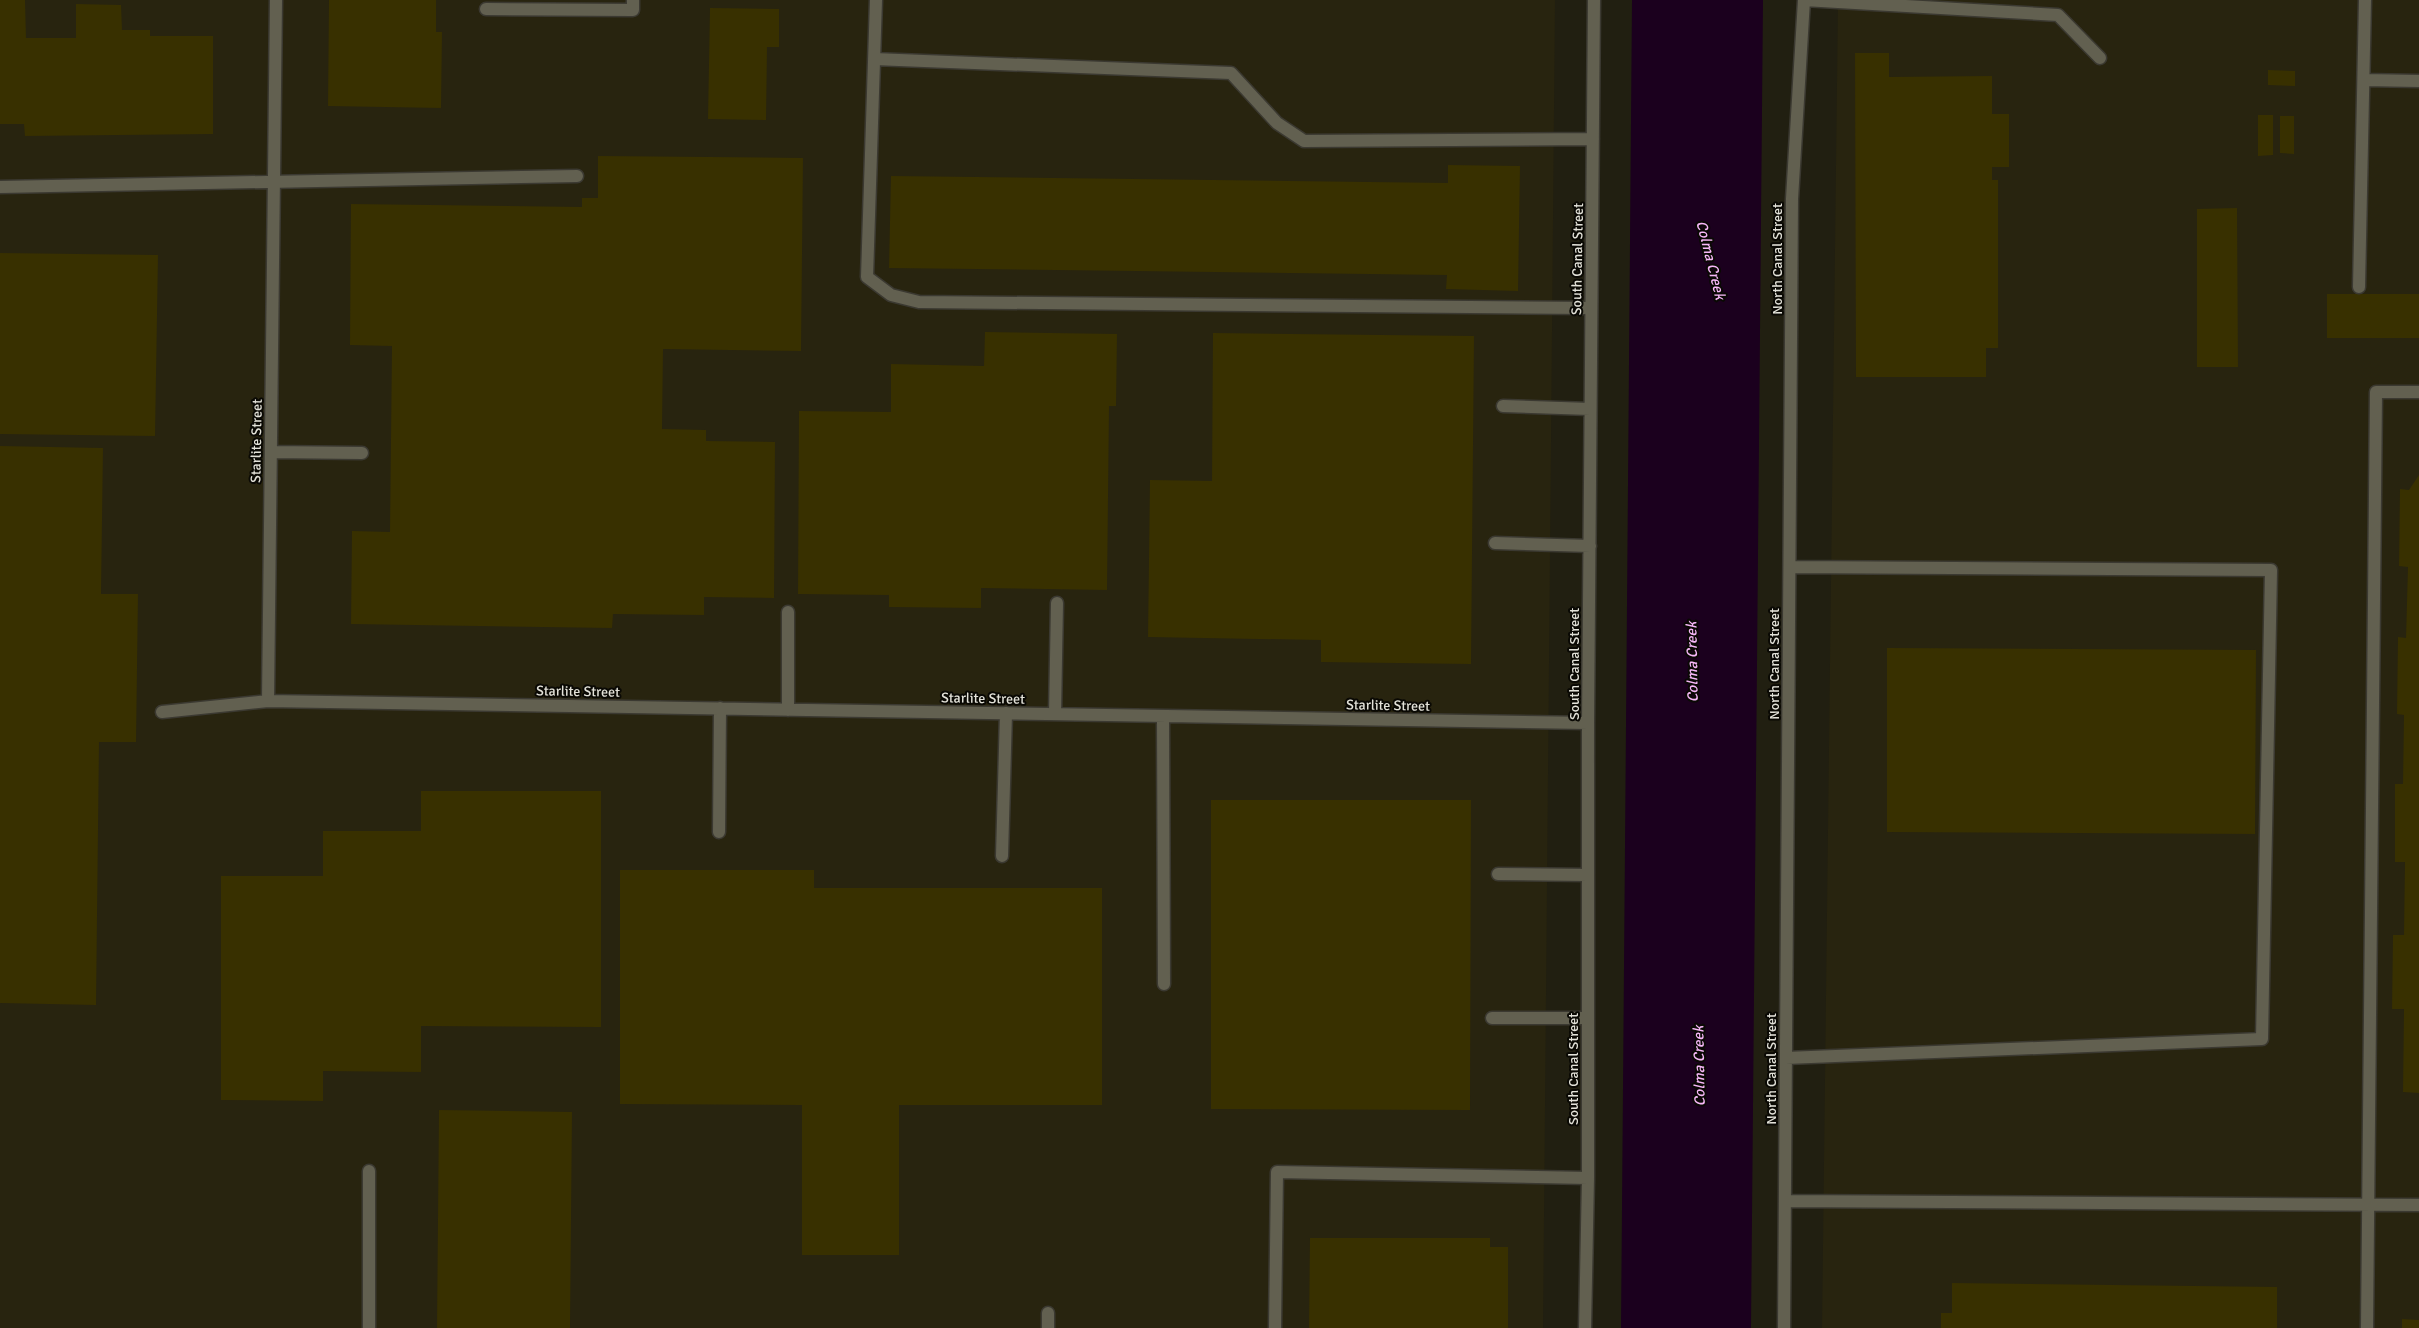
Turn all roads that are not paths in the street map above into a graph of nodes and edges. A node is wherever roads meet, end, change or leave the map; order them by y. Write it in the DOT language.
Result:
graph roads {
  1 [pos="276,0"];
  2 [pos="634,0"];
  3 [pos="876,0"];
  4 [pos="1594,0"];
  5 [pos="1804,0"];
  6 [pos="2365,0"];
  7 [pos="486,9"];
  8 [pos="2100,58"];
  9 [pos="874,59"];
  10 [pos="2364,80"];
  11 [pos="2419,81"];
  12 [pos="1593,139"];
  13 [pos="577,176"];
  14 [pos="274,182"];
  15 [pos="0,187"];
  16 [pos="2359,287"];
  17 [pos="1591,308"];
  18 [pos="2419,392"];
  19 [pos="1503,406"];
  20 [pos="1590,409"];
  21 [pos="271,452"];
  22 [pos="362,453"];
  23 [pos="1495,543"];
  24 [pos="1590,546"];
  25 [pos="1790,567"];
  26 [pos="1056,603"];
  27 [pos="788,612"];
  28 [pos="268,701"];
  29 [pos="720,708"];
  30 [pos="788,710"];
  31 [pos="162,712"];
  32 [pos="1006,713"];
  33 [pos="1055,714"];
  34 [pos="1163,716"];
  35 [pos="1588,723"];
  36 [pos="718,832"];
  37 [pos="1002,856"];
  38 [pos="1498,874"];
  39 [pos="1588,875"];
  40 [pos="1164,984"];
  41 [pos="1492,1018"];
  42 [pos="1588,1018"];
  43 [pos="1786,1058"];
  44 [pos="369,1171"];
  45 [pos="1588,1178"];
  46 [pos="1785,1201"];
  47 [pos="2369,1204"];
  48 [pos="2419,1205"];
  49 [pos="1048,1313"];
  50 [pos="369,1328"];
  51 [pos="1048,1328"];
  52 [pos="1275,1328"];
  53 [pos="1585,1328"];
  54 [pos="1784,1328"];
  55 [pos="2367,1328"];
  1 -- 14 [label="street, Starlite Street"];
  2 -- 7 [label="street"];
  3 -- 9 [label="street"];
  4 -- 12 [label="street, South Canal Street"];
  5 -- 8 [label="street"];
  5 -- 25 [label="street, North Canal Street"];
  6 -- 10 [label="street"];
  9 -- 12 [label="street"];
  9 -- 17 [label="street"];
  10 -- 11 [label="street"];
  10 -- 16 [label="street"];
  12 -- 17 [label="street, South Canal Street"];
  13 -- 14 [label="street"];
  14 -- 15 [label="street"];
  14 -- 21 [label="street, Starlite Street"];
  17 -- 20 [label="street, South Canal Street"];
  18 -- 47 [label="street"];
  19 -- 20 [label="street"];
  20 -- 24 [label="street, South Canal Street"];
  21 -- 22 [label="street"];
  21 -- 28 [label="street, Starlite Street"];
  23 -- 24 [label="street"];
  24 -- 35 [label="street, South Canal Street"];
  25 -- 43 [label="street, North Canal Street"];
  25 -- 43 [label="street"];
  26 -- 33 [label="street"];
  27 -- 30 [label="street"];
  28 -- 29 [label="street, Starlite Street"];
  28 -- 31 [label="street"];
  29 -- 30 [label="street, Starlite Street"];
  29 -- 36 [label="street"];
  30 -- 32 [label="street, Starlite Street"];
  32 -- 33 [label="street, Starlite Street"];
  32 -- 37 [label="street"];
  33 -- 34 [label="street, Starlite Street"];
  34 -- 35 [label="street, Starlite Street"];
  34 -- 40 [label="street"];
  35 -- 39 [label="street, South Canal Street"];
  38 -- 39 [label="street"];
  39 -- 42 [label="street, South Canal Street"];
  41 -- 42 [label="street"];
  42 -- 45 [label="street, South Canal Street"];
  43 -- 46 [label="street, North Canal Street"];
  44 -- 50 [label="street"];
  45 -- 52 [label="street"];
  45 -- 53 [label="street, South Canal Street"];
  46 -- 47 [label="street"];
  46 -- 54 [label="street, North Canal Street"];
  47 -- 48 [label="street"];
  47 -- 55 [label="street"];
  49 -- 51 [label="street"];
}
